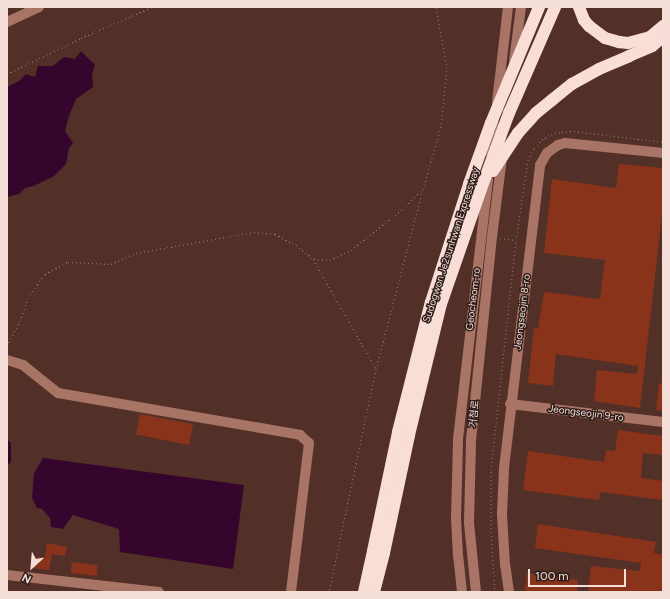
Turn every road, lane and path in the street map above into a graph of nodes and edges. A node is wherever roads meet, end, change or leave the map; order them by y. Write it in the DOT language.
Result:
graph roads {
  1 [pos="39,7"];
  2 [pos="152,7"];
  3 [pos="436,7"];
  4 [pos="508,7"];
  5 [pos="521,7"];
  6 [pos="532,7"];
  7 [pos="539,7"];
  8 [pos="555,7"];
  9 [pos="579,7"];
  10 [pos="7,22"];
  11 [pos="663,26"];
  12 [pos="525,36"];
  13 [pos="663,37"];
  14 [pos="7,74"];
  15 [pos="663,153"];
  16 [pos="423,189"];
  17 [pos="481,189"];
  18 [pos="492,237"];
  19 [pos="516,240"];
  20 [pos="313,258"];
  21 [pos="7,346"];
  22 [pos="7,360"];
  23 [pos="376,370"];
  24 [pos="510,404"];
  25 [pos="663,422"];
  26 [pos="7,575"];
  27 [pos="159,592"];
  28 [pos="291,592"];
  29 [pos="329,592"];
  30 [pos="364,592"];
  31 [pos="374,592"];
  32 [pos="462,592"];
  33 [pos="476,592"];
  34 [pos="509,592"];
  1 -- 10 [label="street"];
  2 -- 14 [label="path"];
  3 -- 16 [label="path"];
  4 -- 32 [label="street, Geocheom-ro"];
  5 -- 18 [label="street"];
  6 -- 12 [label="highway"];
  7 -- 12 [label="highway, Sudogwon Je2sunhwan Expressway, bridge"];
  8 -- 17 [label="highway, Sudogwon Je2sunhwan Expressway, bridge"];
  9 -- 11 [label="highway"];
  12 -- 30 [label="highway, Sudogwon Je2sunhwan Expressway, bridge"];
  13 -- 17 [label="highway, bridge"];
  15 -- 24 [label="street, Jeongseojin 8-ro"];
  16 -- 20 [label="path"];
  16 -- 23 [label="path"];
  17 -- 31 [label="highway, Sudogwon Je2sunhwan Expressway, bridge"];
  18 -- 19 [label="path"];
  18 -- 33 [label="street, 거첨로"];
  20 -- 21 [label="path"];
  20 -- 23 [label="path"];
  22 -- 28 [label="street"];
  23 -- 29 [label="path"];
  24 -- 25 [label="street, Jeongseojin 9-ro"];
  24 -- 34 [label="street, Jeongseojin 8-ro"];
  26 -- 27 [label="street"];
}
